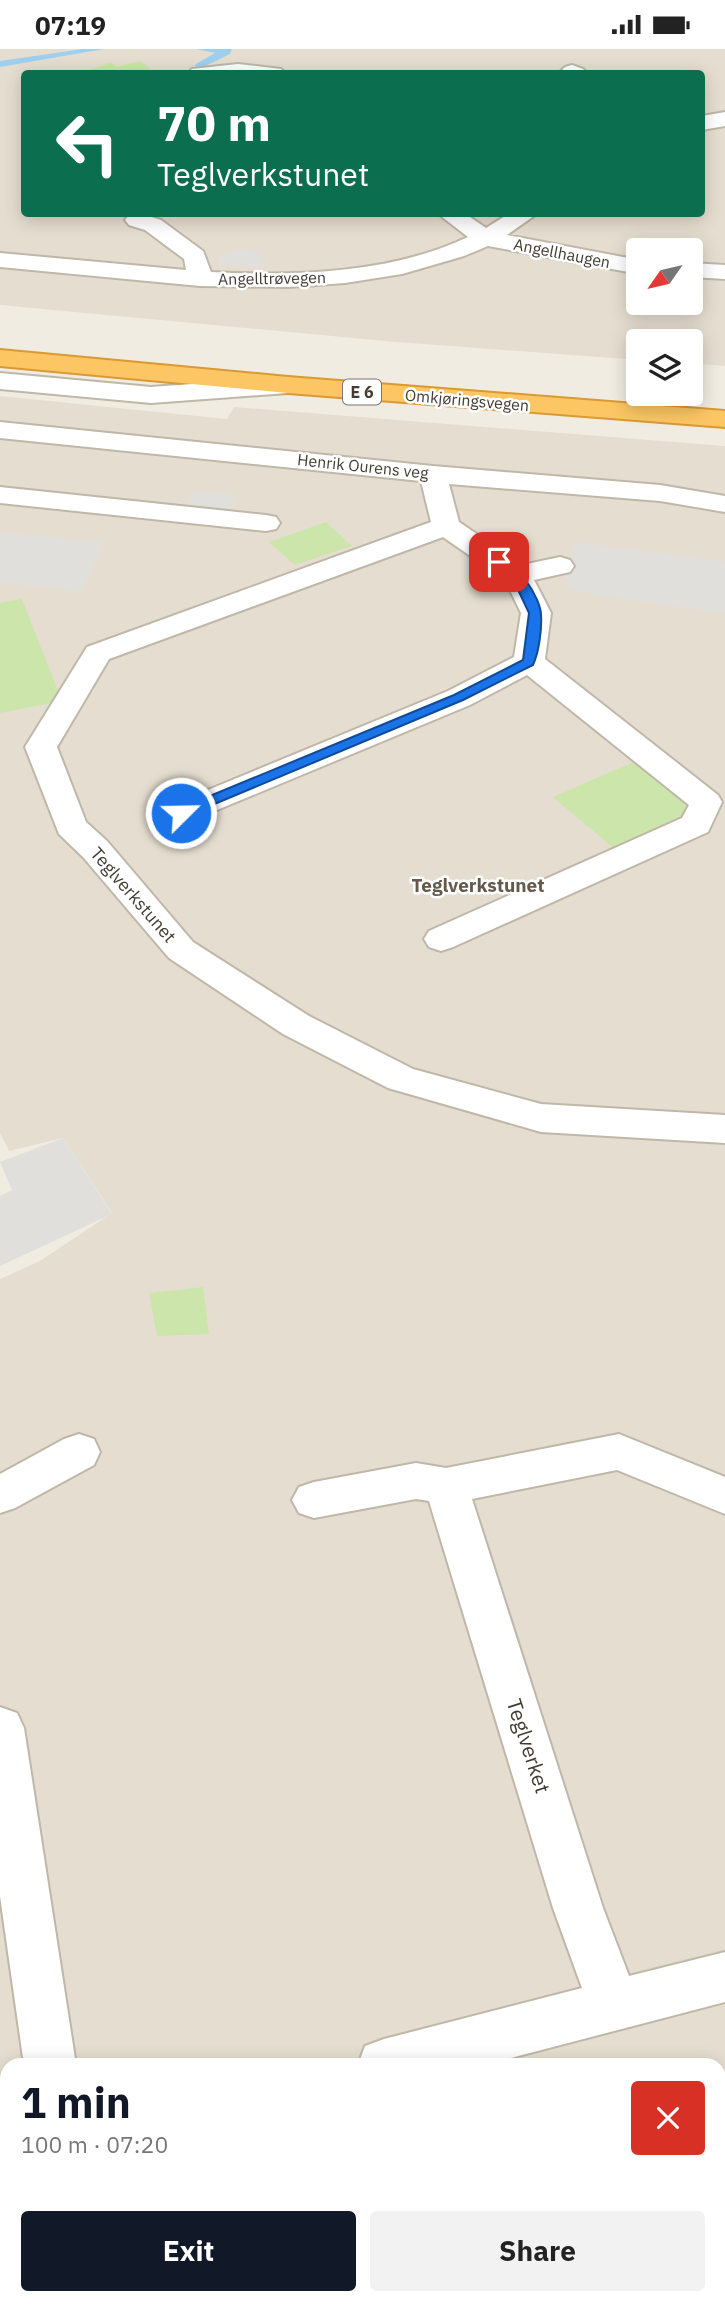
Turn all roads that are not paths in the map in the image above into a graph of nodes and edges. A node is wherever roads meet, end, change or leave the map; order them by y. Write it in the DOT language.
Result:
graph roads {
  1 [pos="725,119"];
  2 [pos="705,122"];
  3 [pos="138,217"];
  4 [pos="455,217"];
  5 [pos="520,217"];
  6 [pos="485,238"];
  7 [pos="0,260"];
  8 [pos="626,265"];
  9 [pos="97,270"];
  10 [pos="704,271"];
  11 [pos="725,272"];
  12 [pos="200,279"];
  13 [pos="0,358"];
  14 [pos="379,368"];
  15 [pos="0,381"];
  16 [pos="288,385"];
  17 [pos="614,386"];
  18 [pos="725,419"];
  19 [pos="0,430"];
  20 [pos="433,474"];
  21 [pos="0,495"];
  22 [pos="725,504"];
  23 [pos="266,523"];
  24 [pos="446,526"];
  25 [pos="560,566"];
  26 [pos="517,575"];
  27 [pos="529,662"];
  28 [pos="181,813"];
  29 [pos="441,939"];
  30 [pos="725,1129"];
  31 [pos="79,1452"];
  32 [pos="446,1486"];
  33 [pos="0,1495"];
  34 [pos="725,1496"];
  35 [pos="314,1500"];
  36 [pos="0,1728"];
  37 [pos="725,1977"];
  38 [pos="614,2005"];
  39 [pos="49,2058"];
  40 [pos="411,2058"];
  1 -- 2 [label="street"];
  3 -- 9 [label="street"];
  3 -- 12 [label="street"];
  4 -- 6 [label="street"];
  5 -- 6 [label="street, Angelltrøvegen"];
  6 -- 8 [label="street, Angellhaugen"];
  6 -- 12 [label="street, Angelltrøvegen"];
  7 -- 9 [label="street, Angelltrøvegen"];
  9 -- 12 [label="street, Angelltrøvegen"];
  10 -- 11 [label="street"];
  13 -- 16 [label="highway, Omkjøringsvegen / E 6"];
  14 -- 17 [label="highway, Omkjøringsvegen / E 6"];
  15 -- 16 [label="street"];
  16 -- 18 [label="highway, Omkjøringsvegen / E 6"];
  19 -- 20 [label="street, Henrik Ourens veg"];
  20 -- 22 [label="street, Henrik Ourens veg"];
  20 -- 24 [label="street"];
  21 -- 23 [label="street"];
  24 -- 26 [label="street"];
  24 -- 30 [label="street, Teglverkstunet"];
  25 -- 26 [label="street"];
  26 -- 27 [label="street"];
  27 -- 28 [label="street"];
  27 -- 29 [label="street"];
  31 -- 33 [label="street"];
  32 -- 34 [label="street"];
  32 -- 35 [label="street"];
  32 -- 38 [label="street, Teglverket"];
  36 -- 39 [label="street"];
  37 -- 38 [label="street"];
  38 -- 40 [label="street"];
}
